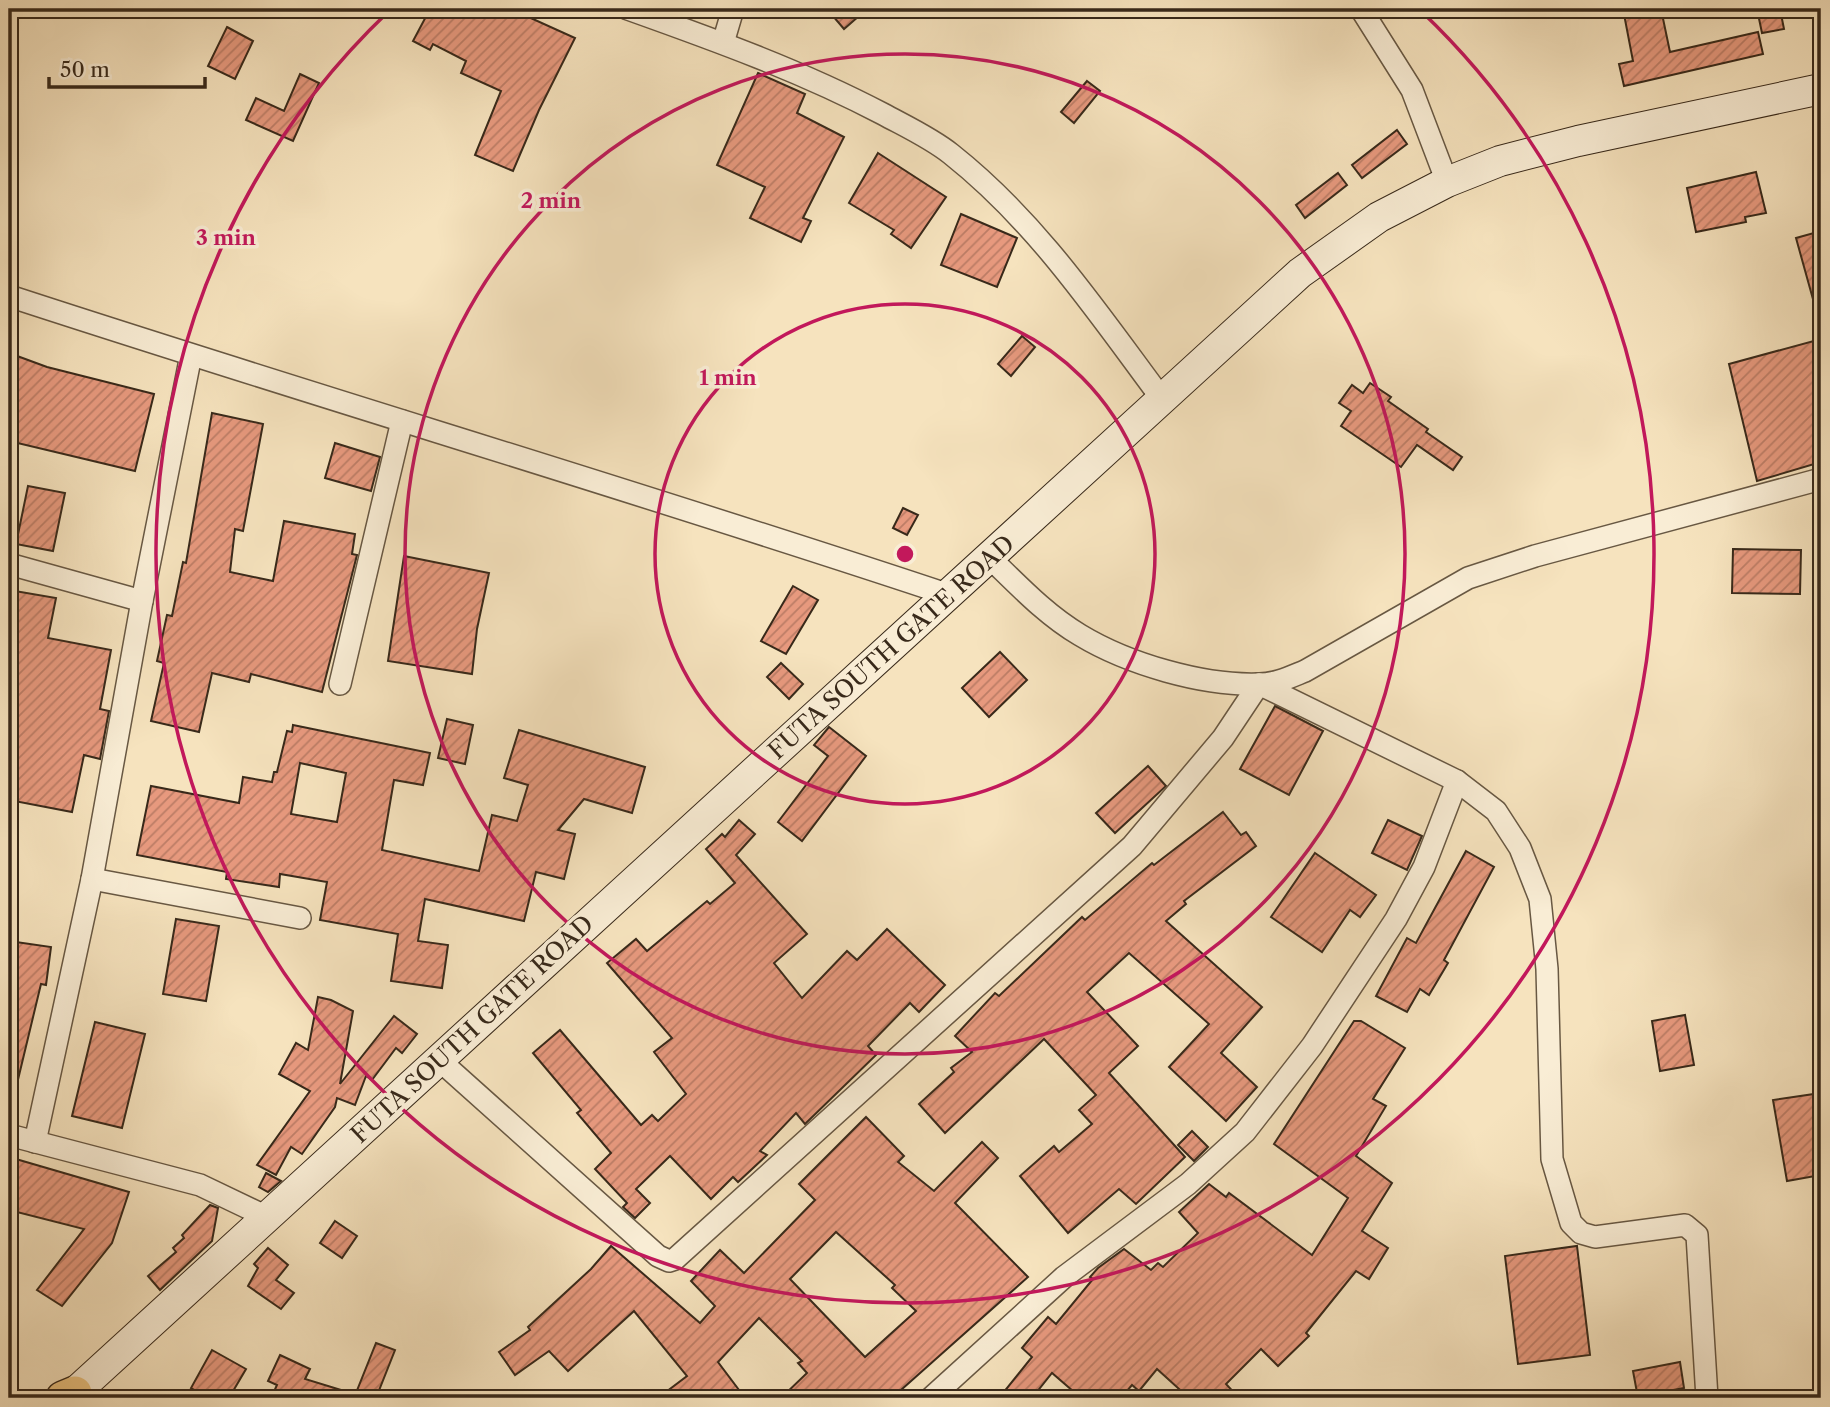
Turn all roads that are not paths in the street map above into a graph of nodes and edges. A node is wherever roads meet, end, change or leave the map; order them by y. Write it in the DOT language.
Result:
graph roads {
  1 [pos="628,9"];
  2 [pos="733,9"];
  3 [pos="1361,9"];
  4 [pos="723,43"];
  5 [pos="1821,89"];
  6 [pos="1447,182"];
  7 [pos="9,296"];
  8 [pos="191,355"];
  9 [pos="1161,399"];
  10 [pos="402,421"];
  11 [pos="1821,479"];
  12 [pos="990,558"];
  13 [pos="9,564"];
  14 [pos="949,595"];
  15 [pos="142,601"];
  16 [pos="340,684"];
  17 [pos="1259,684"];
  18 [pos="1457,781"];
  19 [pos="92,879"];
  20 [pos="300,918"];
  21 [pos="438,1059"];
  22 [pos="9,1135"];
  23 [pos="35,1142"];
  24 [pos="269,1218"];
  25 [pos="75,1395"];
  26 [pos="931,1398"];
  27 [pos="1707,1398"];
  1 -- 4 [label="street"];
  2 -- 4 [label="street"];
  3 -- 6 [label="street"];
  4 -- 9 [label="street"];
  5 -- 6 [label="main road, FUTA SOUTH GATE ROAD"];
  6 -- 9 [label="main road, FUTA SOUTH GATE ROAD"];
  7 -- 8 [label="street"];
  8 -- 10 [label="street"];
  8 -- 15 [label="street"];
  9 -- 12 [label="main road, FUTA SOUTH GATE ROAD"];
  10 -- 14 [label="street"];
  10 -- 16 [label="street"];
  11 -- 17 [label="street"];
  12 -- 14 [label="main road, FUTA SOUTH GATE ROAD"];
  12 -- 17 [label="street"];
  13 -- 15 [label="street"];
  14 -- 21 [label="main road, FUTA SOUTH GATE ROAD"];
  15 -- 19 [label="street"];
  17 -- 18 [label="street"];
  17 -- 21 [label="street"];
  18 -- 26 [label="street"];
  18 -- 27 [label="street"];
  19 -- 20 [label="street"];
  19 -- 23 [label="street"];
  21 -- 24 [label="main road, FUTA SOUTH GATE ROAD"];
  22 -- 23 [label="street"];
  23 -- 24 [label="street"];
  24 -- 25 [label="main road, FUTA SOUTH GATE ROAD"];
}
